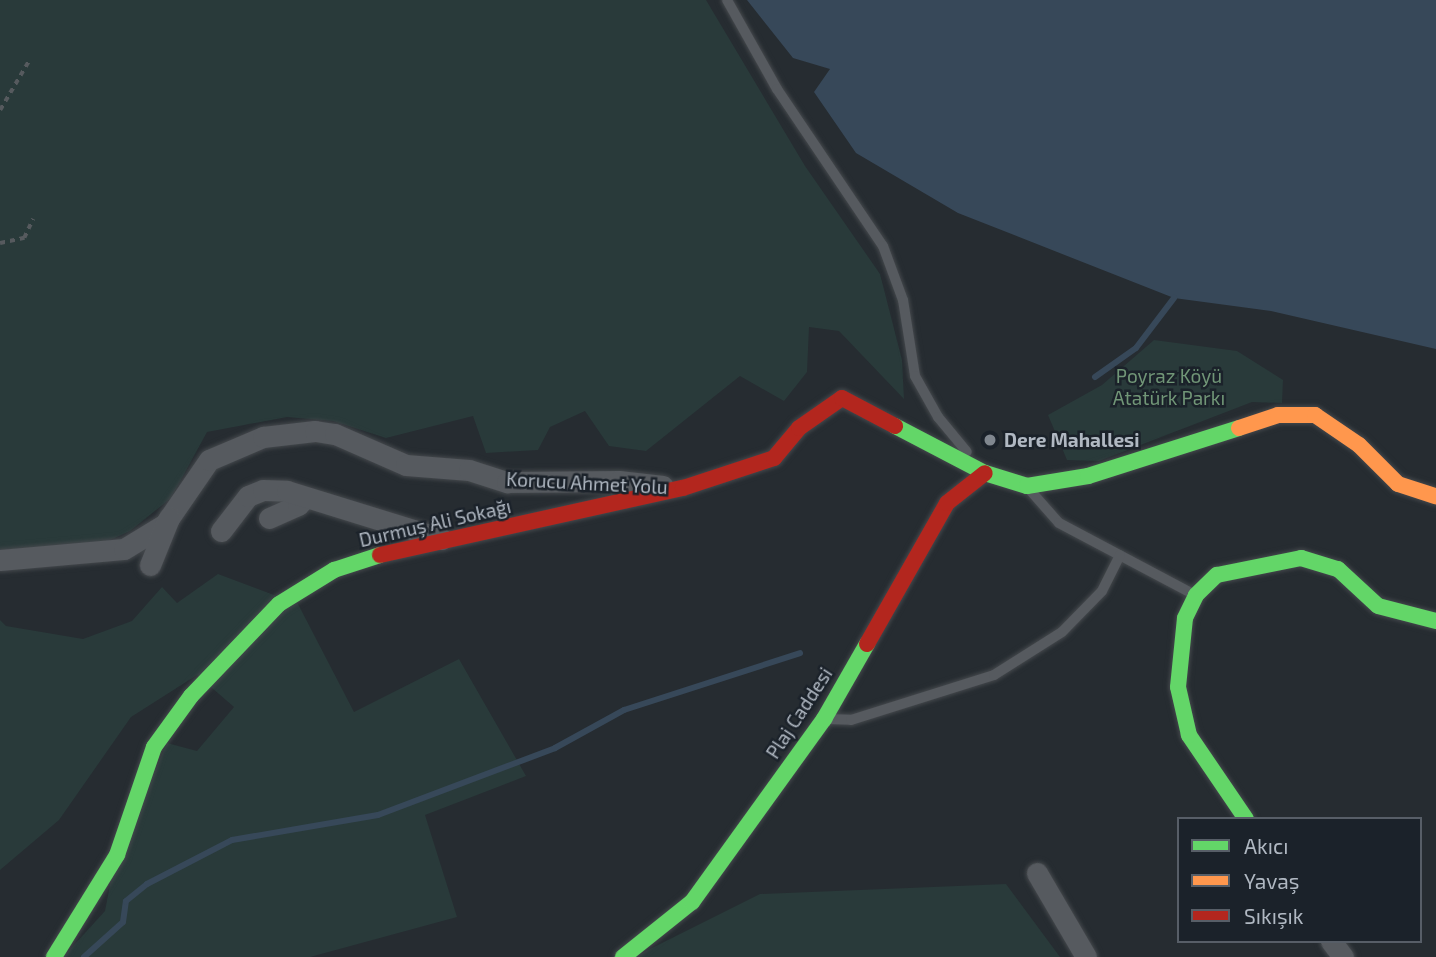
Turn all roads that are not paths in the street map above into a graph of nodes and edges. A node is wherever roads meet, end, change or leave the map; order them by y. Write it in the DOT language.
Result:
graph roads {
  1 [pos="727,0"];
  2 [pos="985,473"];
  3 [pos="1027,486"];
  4 [pos="683,488"];
  5 [pos="1436,496"];
  6 [pos="306,497"];
  7 [pos="169,518"];
  8 [pos="269,518"];
  9 [pos="221,531"];
  10 [pos="447,540"];
  11 [pos="1120,555"];
  12 [pos="0,561"];
  13 [pos="150,565"];
  14 [pos="1196,595"];
  15 [pos="1436,621"];
  16 [pos="824,719"];
  17 [pos="1245,817"];
  18 [pos="1037,873"];
  19 [pos="54,957"];
  20 [pos="623,957"];
  21 [pos="1086,957"];
  1 -- 2 [label="lane"];
  2 -- 3 [label="street"];
  2 -- 4 [label="street, Durmuş Ali Sokağı"];
  2 -- 16 [label="street, Plaj Caddesi"];
  3 -- 5 [label="street"];
  3 -- 11 [label="lane"];
  4 -- 7 [label="street, Korucu Ahmet Yolu"];
  4 -- 10 [label="street, Durmuş Ali Sokağı"];
  6 -- 8 [label="street"];
  6 -- 9 [label="street"];
  6 -- 10 [label="street"];
  7 -- 12 [label="street, Korucu Ahmet Yolu"];
  7 -- 13 [label="street"];
  10 -- 19 [label="street, Durmuş Ali Sokağı"];
  11 -- 14 [label="lane"];
  11 -- 16 [label="lane"];
  14 -- 15 [label="street"];
  14 -- 17 [label="street"];
  16 -- 20 [label="street, Plaj Caddesi"];
  18 -- 21 [label="street"];
}
